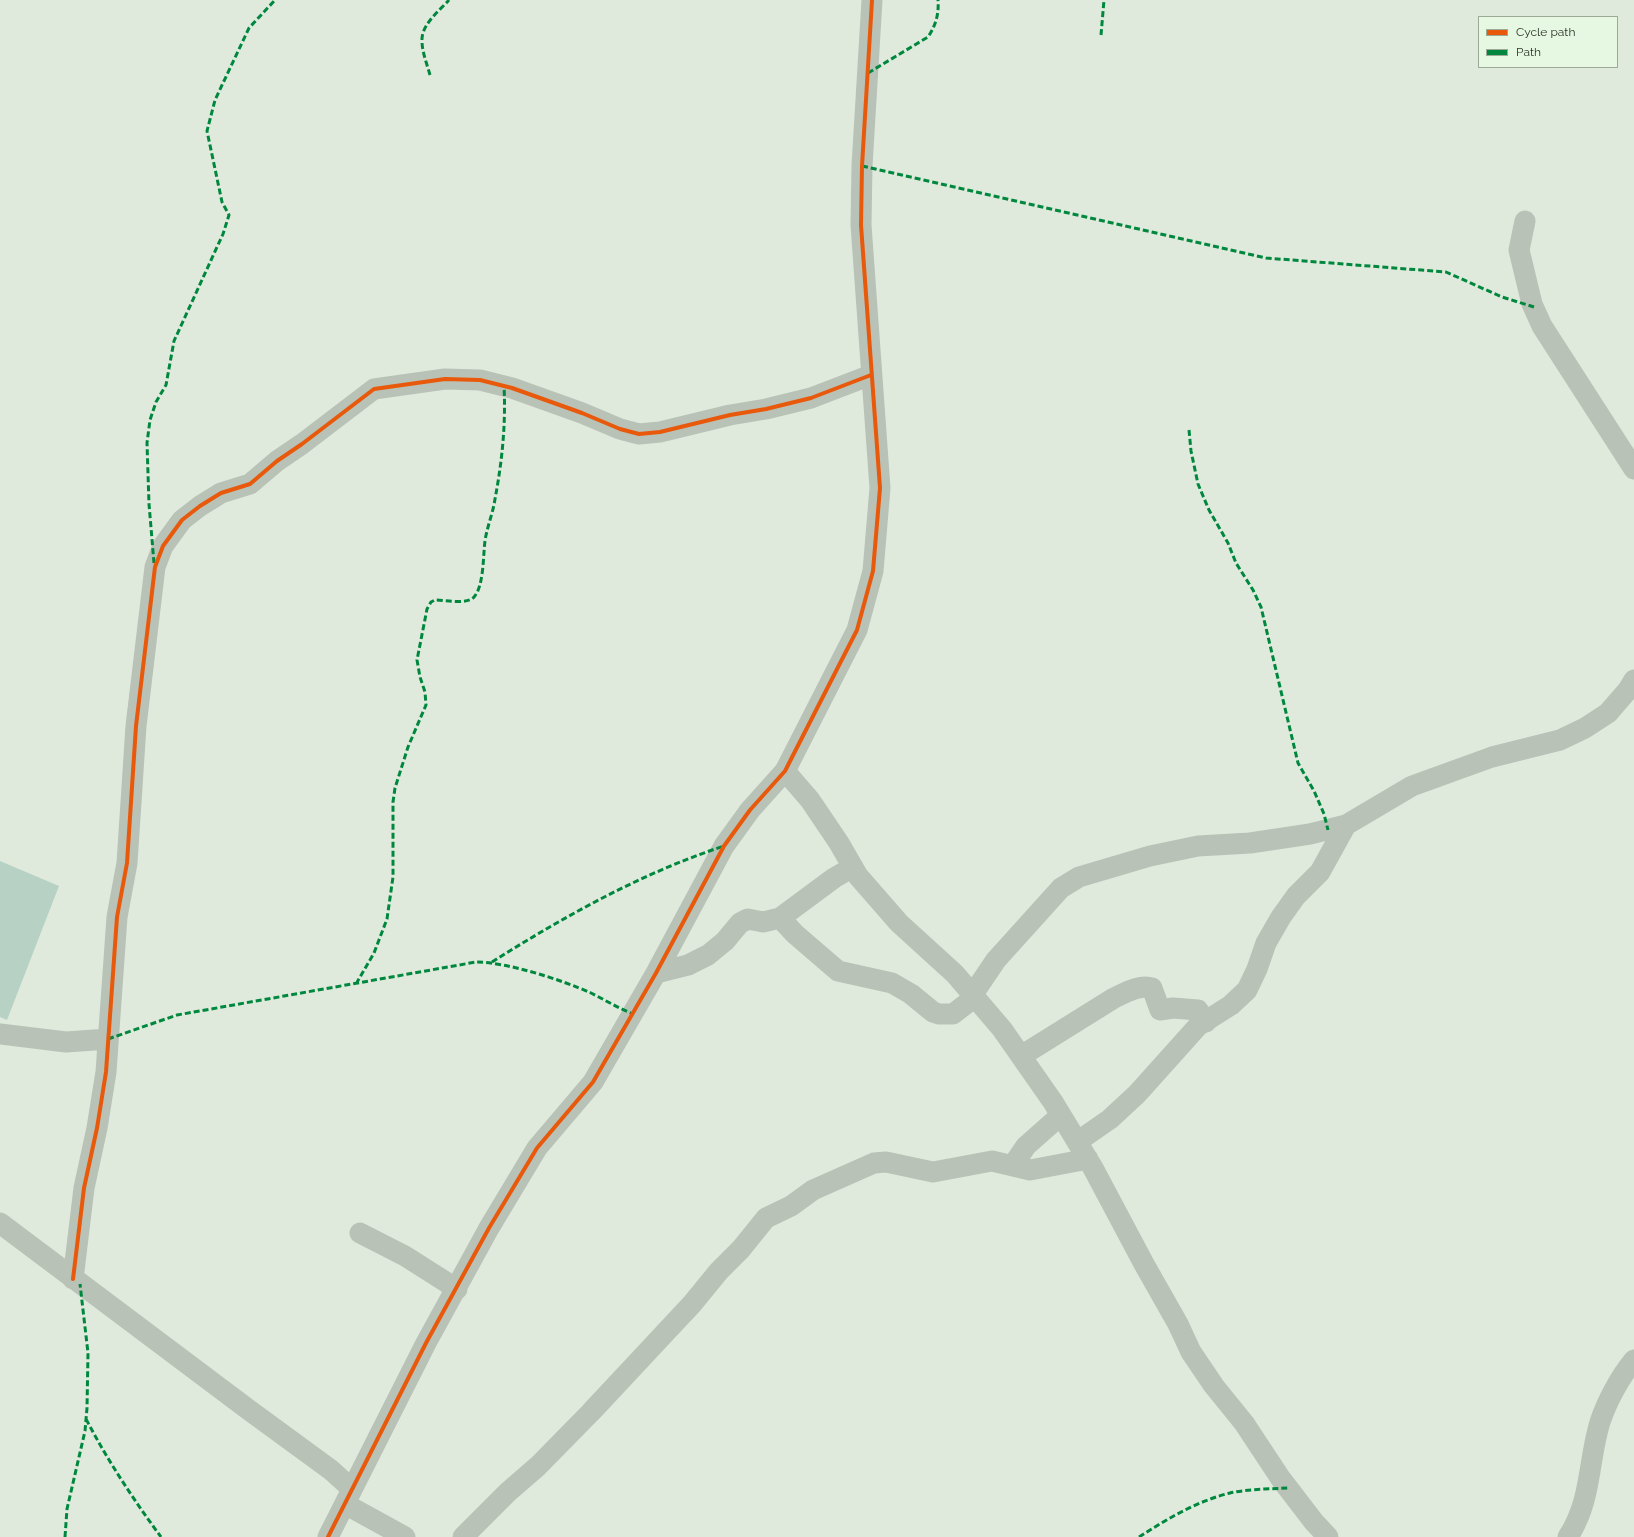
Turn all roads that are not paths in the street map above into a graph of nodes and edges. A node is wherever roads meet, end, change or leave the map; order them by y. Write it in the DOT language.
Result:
graph roads {
  1 [pos="872,0"];
  2 [pos="1525,221"];
  3 [pos="871,375"];
  4 [pos="1634,469"];
  5 [pos="1634,680"];
  6 [pos="786,771"];
  7 [pos="1346,825"];
  8 [pos="853,867"];
  9 [pos="780,918"];
  10 [pos="656,973"];
  11 [pos="974,995"];
  12 [pos="1206,1022"];
  13 [pos="0,1034"];
  14 [pos="108,1039"];
  15 [pos="1021,1056"];
  16 [pos="1061,1115"];
  17 [pos="1083,1151"];
  18 [pos="1013,1164"];
  19 [pos="0,1223"];
  20 [pos="360,1233"];
  21 [pos="73,1279"];
  22 [pos="457,1289"];
  23 [pos="1634,1360"];
  24 [pos="349,1496"];
  25 [pos="328,1537"];
  26 [pos="405,1537"];
  27 [pos="464,1537"];
  28 [pos="1328,1537"];
  29 [pos="1568,1537"];
  1 -- 3 [label="street"];
  2 -- 4 [label="street"];
  3 -- 6 [label="street"];
  3 -- 14 [label="street"];
  5 -- 7 [label="street"];
  6 -- 8 [label="street"];
  6 -- 10 [label="street"];
  7 -- 11 [label="street"];
  7 -- 12 [label="street"];
  8 -- 9 [label="street"];
  8 -- 11 [label="street"];
  9 -- 10 [label="street"];
  9 -- 11 [label="street"];
  10 -- 22 [label="street"];
  11 -- 15 [label="street"];
  12 -- 15 [label="street"];
  12 -- 17 [label="street"];
  13 -- 14 [label="street"];
  14 -- 21 [label="street"];
  15 -- 16 [label="street"];
  16 -- 17 [label="street"];
  16 -- 18 [label="street"];
  17 -- 18 [label="street"];
  17 -- 28 [label="street"];
  18 -- 27 [label="street"];
  19 -- 21 [label="street"];
  20 -- 22 [label="street"];
  21 -- 24 [label="street"];
  22 -- 24 [label="street"];
  23 -- 29 [label="street"];
  24 -- 25 [label="street"];
  24 -- 26 [label="street"];
}
